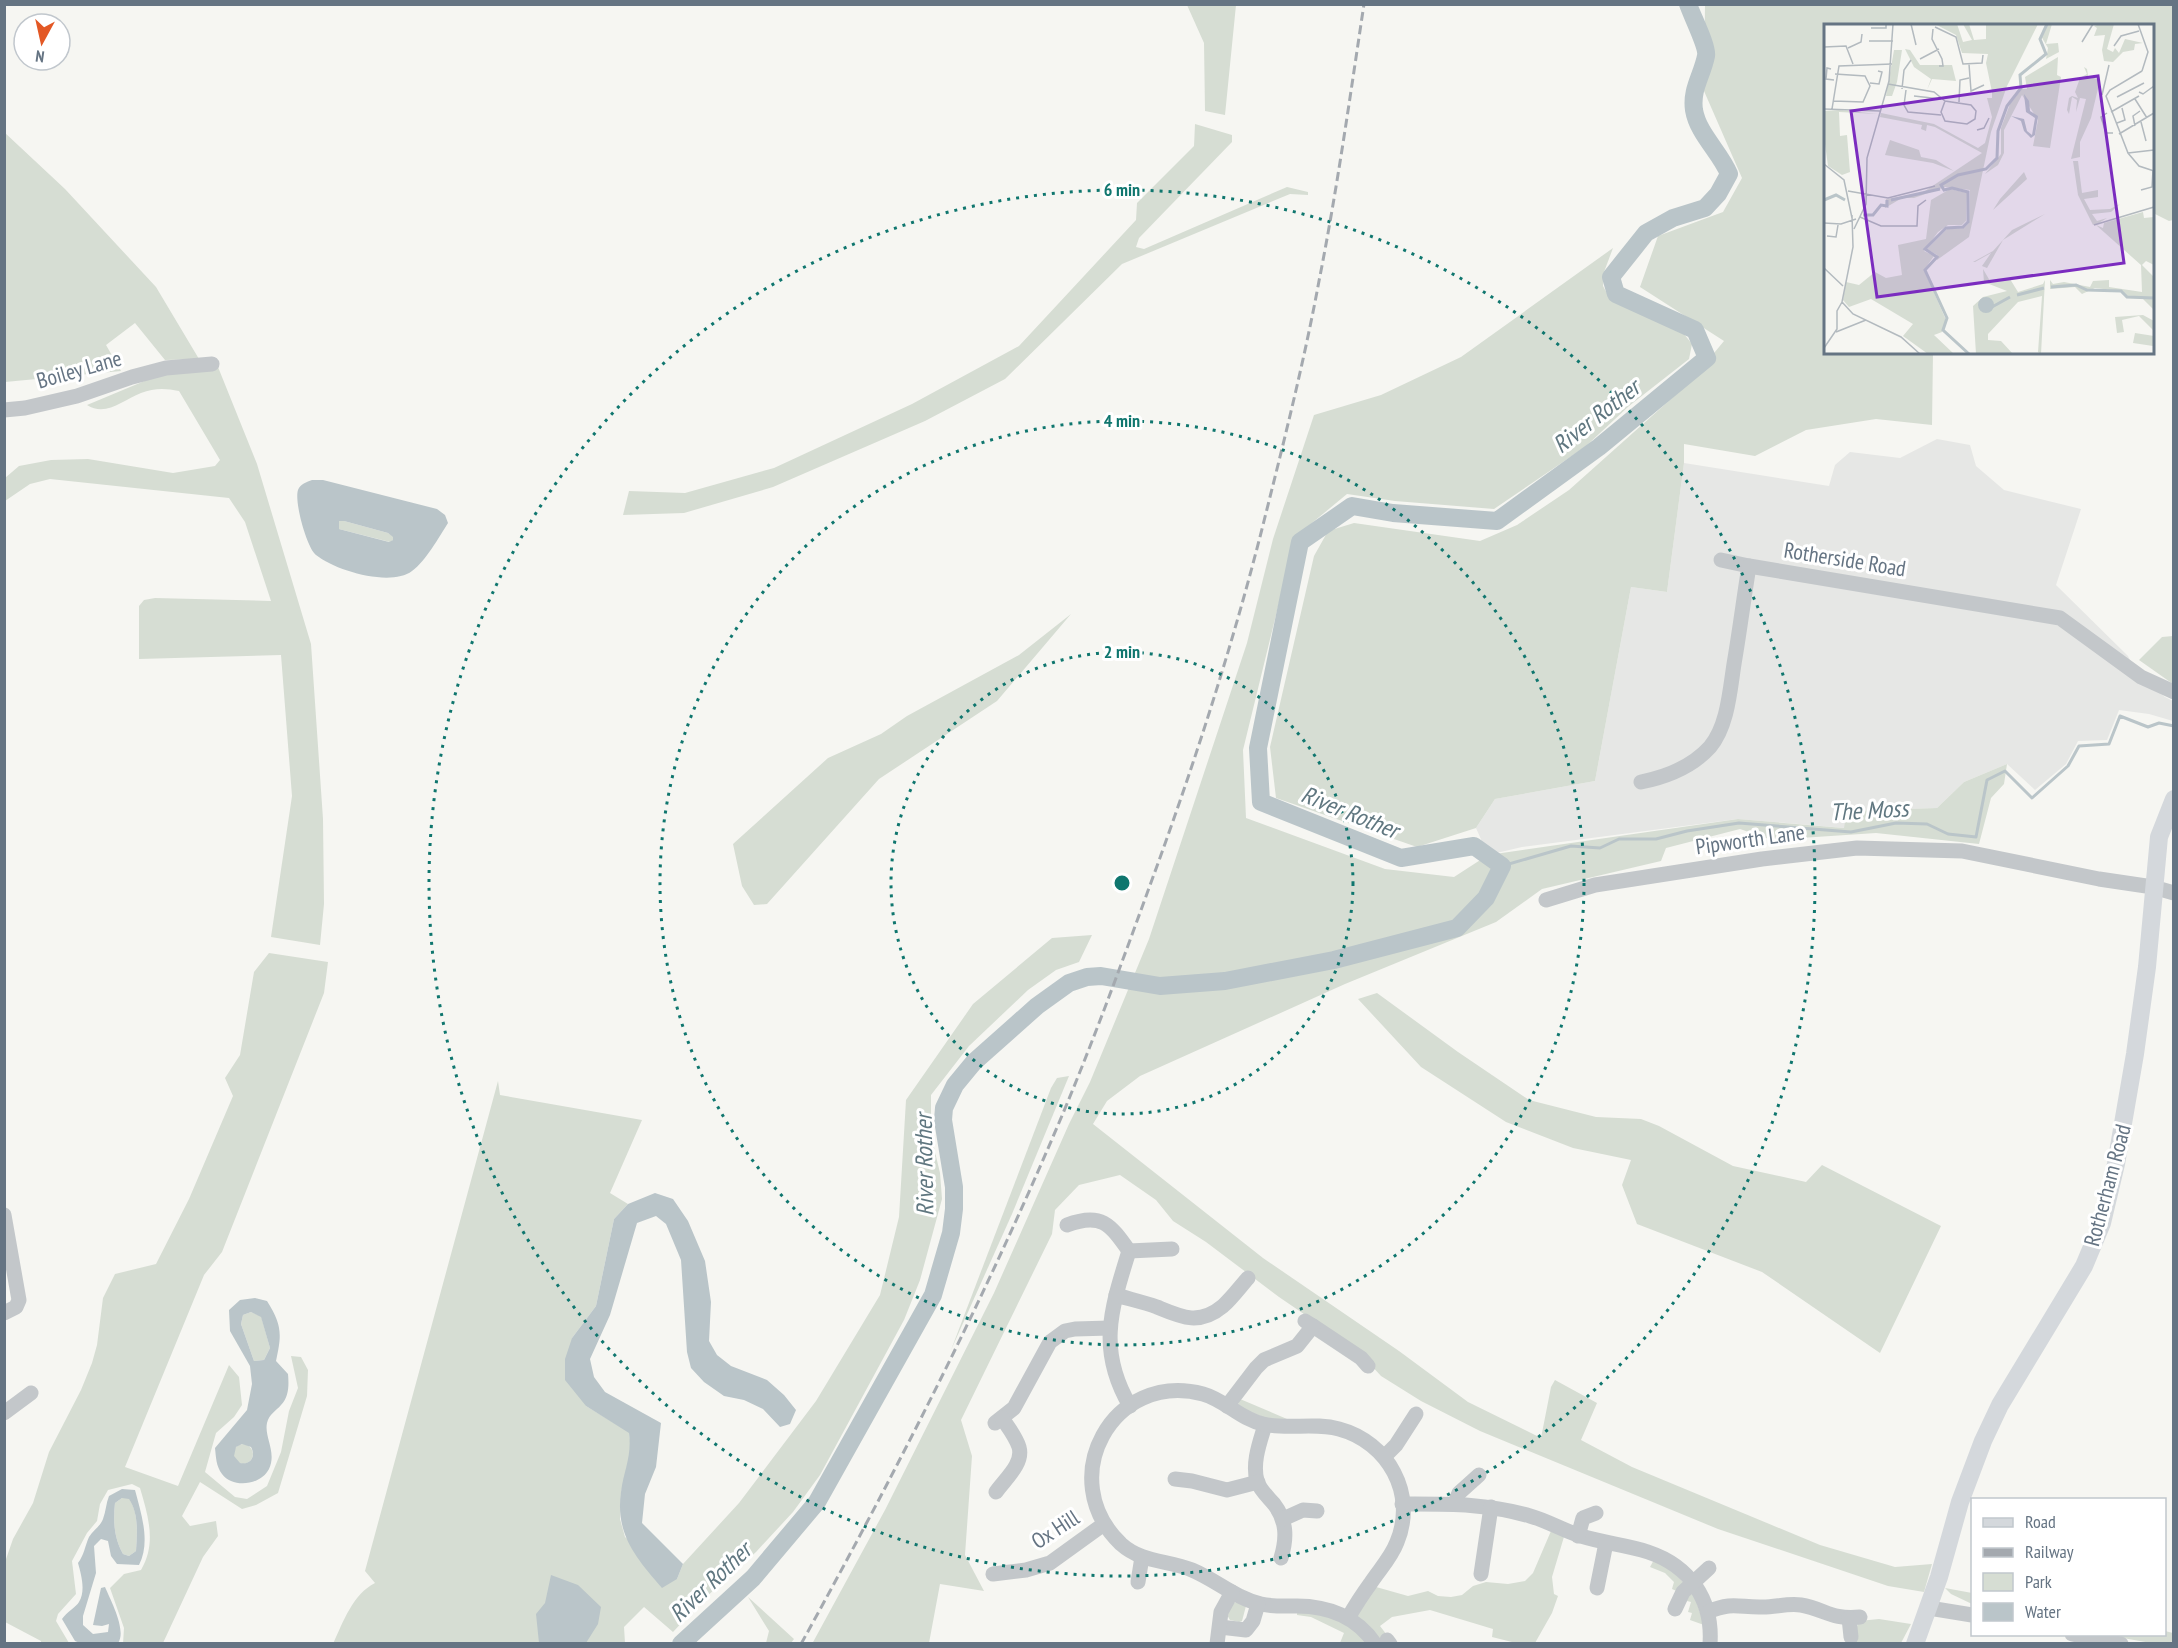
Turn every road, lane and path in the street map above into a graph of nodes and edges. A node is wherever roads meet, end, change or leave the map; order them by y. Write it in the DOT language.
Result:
graph roads {
  1 [pos="212,364"];
  2 [pos="4,410"];
  3 [pos="1721,560"];
  4 [pos="1749,566"];
  5 [pos="2174,693"];
  6 [pos="1641,782"];
  7 [pos="2174,799"];
  8 [pos="2153,887"];
  9 [pos="2174,894"];
  10 [pos="1546,900"];
  11 [pos="4,1215"];
  12 [pos="1067,1225"];
  13 [pos="1172,1249"];
  14 [pos="1129,1251"];
  15 [pos="1248,1278"];
  16 [pos="1116,1295"];
  17 [pos="4,1312"];
  18 [pos="1110,1328"];
  19 [pos="1368,1366"];
  20 [pos="31,1393"];
  21 [pos="1131,1406"];
  22 [pos="1227,1406"];
  23 [pos="4,1413"];
  24 [pos="1416,1414"];
  25 [pos="1265,1425"];
  26 [pos="1385,1456"];
  27 [pos="1479,1475"];
  28 [pos="1175,1479"];
  29 [pos="1258,1482"];
  30 [pos="996,1492"];
  31 [pos="1455,1503"];
  32 [pos="1402,1504"];
  33 [pos="1491,1507"];
  34 [pos="1317,1511"];
  35 [pos="1596,1513"];
  36 [pos="1283,1519"];
  37 [pos="1104,1524"];
  38 [pos="1578,1536"];
  39 [pos="1606,1543"];
  40 [pos="1142,1557"];
  41 [pos="1281,1558"];
  42 [pos="1709,1568"];
  43 [pos="993,1574"];
  44 [pos="1480,1574"];
  45 [pos="1138,1582"];
  46 [pos="1694,1583"];
  47 [pos="1597,1588"];
  48 [pos="1232,1592"];
  49 [pos="1258,1604"];
  50 [pos="1929,1608"];
  51 [pos="1675,1609"];
  52 [pos="1708,1612"];
  53 [pos="1971,1615"];
  54 [pos="1348,1618"];
  55 [pos="1220,1627"];
  56 [pos="2077,1636"];
  57 [pos="1851,1637"];
  58 [pos="1384,1642"];
  59 [pos="1217,1644"];
  60 [pos="1710,1644"];
  61 [pos="1915,1644"];
  62 [pos="2121,1644"];
  1 -- 2 [label="street, Boiley Lane"];
  3 -- 4 [label="street"];
  4 -- 5 [label="street, Rotherside Road"];
  4 -- 6 [label="street, Rotherside Road"];
  7 -- 8 [label="main road, Rotherham Road"];
  8 -- 9 [label="street, Pipworth Lane"];
  8 -- 10 [label="street, Pipworth Lane"];
  8 -- 50 [label="main road, Rotherham Road"];
  11 -- 17 [label="street"];
  12 -- 14 [label="street"];
  13 -- 14 [label="street"];
  14 -- 16 [label="street"];
  15 -- 16 [label="street"];
  16 -- 18 [label="street"];
  18 -- 21 [label="street"];
  18 -- 30 [label="street"];
  19 -- 22 [label="street"];
  20 -- 23 [label="street"];
  21 -- 22 [label="street"];
  21 -- 37 [label="street"];
  22 -- 25 [label="street"];
  24 -- 26 [label="street"];
  25 -- 26 [label="street"];
  25 -- 29 [label="street"];
  26 -- 32 [label="street"];
  27 -- 31 [label="street"];
  28 -- 29 [label="street"];
  29 -- 36 [label="street"];
  31 -- 32 [label="street"];
  31 -- 33 [label="street"];
  32 -- 54 [label="street"];
  33 -- 38 [label="street"];
  33 -- 44 [label="street"];
  34 -- 36 [label="street"];
  35 -- 38 [label="street"];
  36 -- 41 [label="street"];
  37 -- 40 [label="street"];
  37 -- 43 [label="street, Ox Hill"];
  38 -- 39 [label="street"];
  39 -- 46 [label="street"];
  39 -- 47 [label="street"];
  40 -- 45 [label="street"];
  40 -- 48 [label="street"];
  42 -- 46 [label="street"];
  46 -- 51 [label="street"];
  46 -- 52 [label="street"];
  48 -- 49 [label="street"];
  48 -- 55 [label="street"];
  49 -- 54 [label="street"];
  49 -- 55 [label="street"];
  50 -- 53 [label="street"];
  50 -- 61 [label="main road, Rotherham Road"];
  52 -- 57 [label="street"];
  52 -- 60 [label="street"];
  54 -- 58 [label="street"];
  55 -- 59 [label="street"];
  56 -- 62 [label="street"];
}
